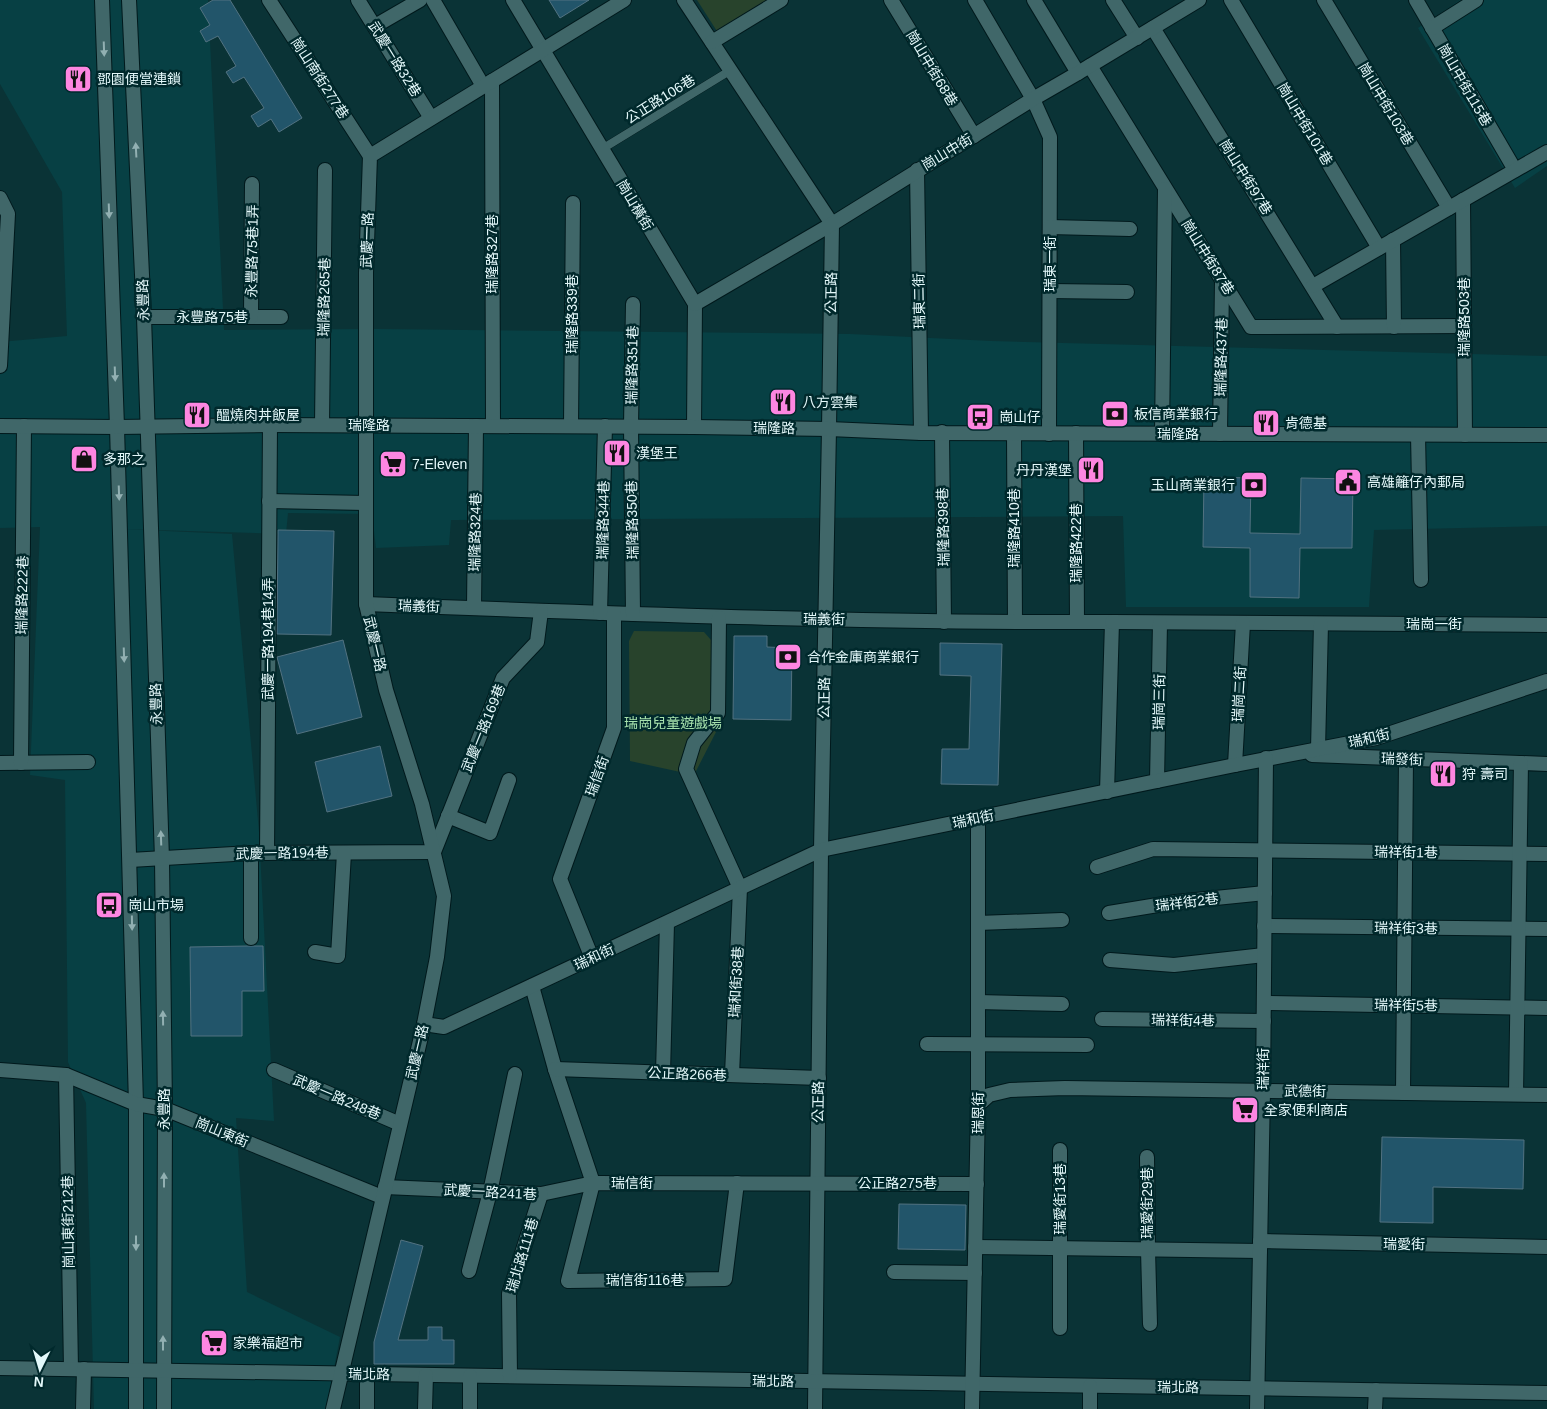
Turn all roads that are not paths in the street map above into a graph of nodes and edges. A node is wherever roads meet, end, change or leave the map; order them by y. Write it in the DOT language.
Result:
graph roads {
  1 [pos="102,0"];
  2 [pos="129,0"];
  3 [pos="269,0"];
  4 [pos="358,0"];
  5 [pos="420,0"];
  6 [pos="433,0"];
  7 [pos="513,0"];
  8 [pos="624,0"];
  9 [pos="684,0"];
  10 [pos="781,0"];
  11 [pos="890,0"];
  12 [pos="975,0"];
  13 [pos="1034,0"];
  14 [pos="1113,0"];
  15 [pos="1199,0"];
  16 [pos="1231,0"];
  17 [pos="1324,0"];
  18 [pos="1416,0"];
  19 [pos="1476,0"];
  20 [pos="375,26"];
  21 [pos="1154,28"];
  22 [pos="1432,28"];
  23 [pos="1137,38"];
  24 [pos="712,42"];
  25 [pos="543,50"];
  26 [pos="730,70"];
  27 [pos="1084,70"];
  28 [pos="488,84"];
  29 [pos="1033,99"];
  30 [pos="431,118"];
  31 [pos="974,136"];
  32 [pos="602,149"];
  33 [pos="1547,152"];
  34 [pos="370,156"];
  35 [pos="325,170"];
  36 [pos="916,170"];
  37 [pos="1515,170"];
  38 [pos="252,184"];
  39 [pos="1165,189"];
  40 [pos="0,198"];
  41 [pos="1463,200"];
  42 [pos="573,202"];
  43 [pos="1449,208"];
  44 [pos="832,224"];
  45 [pos="1050,227"];
  46 [pos="1130,229"];
  47 [pos="1393,240"];
  48 [pos="1379,248"];
  49 [pos="1222,280"];
  50 [pos="1313,286"];
  51 [pos="1050,291"];
  52 [pos="1127,292"];
  53 [pos="633,304"];
  54 [pos="695,304"];
  55 [pos="144,317"];
  56 [pos="251,317"];
  57 [pos="281,317"];
  58 [pos="1464,326"];
  59 [pos="1337,327"];
  60 [pos="1394,327"];
  61 [pos="0,366"];
  62 [pos="270,425"];
  63 [pos="322,425"];
  64 [pos="365,425"];
  65 [pos="0,426"];
  66 [pos="24,426"];
  67 [pos="147,426"];
  68 [pos="476,426"];
  69 [pos="493,426"];
  70 [pos="571,426"];
  71 [pos="605,426"];
  72 [pos="631,426"];
  73 [pos="117,427"];
  74 [pos="694,427"];
  75 [pos="830,429"];
  76 [pos="942,432"];
  77 [pos="921,433"];
  78 [pos="1014,433"];
  79 [pos="1076,433"];
  80 [pos="1049,434"];
  81 [pos="1162,434"];
  82 [pos="1220,434"];
  83 [pos="1418,435"];
  84 [pos="1465,435"];
  85 [pos="1547,435"];
  86 [pos="269,501"];
  87 [pos="364,503"];
  88 [pos="1421,580"];
  89 [pos="366,604"];
  90 [pos="474,608"];
  91 [pos="541,611"];
  92 [pos="607,613"];
  93 [pos="633,614"];
  94 [pos="719,618"];
  95 [pos="826,619"];
  96 [pos="944,622"];
  97 [pos="1015,622"];
  98 [pos="1076,622"];
  99 [pos="1112,622"];
  100 [pos="1160,623"];
  101 [pos="1243,623"];
  102 [pos="1321,624"];
  103 [pos="1547,625"];
  104 [pos="1547,681"];
  105 [pos="1318,749"];
  106 [pos="1287,755"];
  107 [pos="1266,758"];
  108 [pos="1406,759"];
  109 [pos="88,762"];
  110 [pos="0,763"];
  111 [pos="21,763"];
  112 [pos="1521,763"];
  113 [pos="1547,764"];
  114 [pos="1235,765"];
  115 [pos="509,780"];
  116 [pos="1157,781"];
  117 [pos="1107,792"];
  118 [pos="448,816"];
  119 [pos="978,818"];
  120 [pos="821,850"];
  121 [pos="1265,851"];
  122 [pos="344,852"];
  123 [pos="434,852"];
  124 [pos="1405,852"];
  125 [pos="251,853"];
  126 [pos="266,853"];
  127 [pos="1519,853"];
  128 [pos="1547,854"];
  129 [pos="162,859"];
  130 [pos="130,860"];
  131 [pos="1097,867"];
  132 [pos="740,888"];
  133 [pos="1265,893"];
  134 [pos="1109,913"];
  135 [pos="1062,920"];
  136 [pos="667,922"];
  137 [pos="978,923"];
  138 [pos="1264,926"];
  139 [pos="1404,928"];
  140 [pos="1518,929"];
  141 [pos="1547,929"];
  142 [pos="251,938"];
  143 [pos="315,952"];
  144 [pos="1264,956"];
  145 [pos="592,958"];
  146 [pos="1110,960"];
  147 [pos="532,986"];
  148 [pos="978,1002"];
  149 [pos="1264,1003"];
  150 [pos="1062,1004"];
  151 [pos="1404,1005"];
  152 [pos="1518,1008"];
  153 [pos="1547,1008"];
  154 [pos="1102,1020"];
  155 [pos="1264,1021"];
  156 [pos="424,1024"];
  157 [pos="927,1044"];
  158 [pos="978,1044"];
  159 [pos="1086,1045"];
  160 [pos="555,1069"];
  161 [pos="0,1070"];
  162 [pos="274,1070"];
  163 [pos="663,1073"];
  164 [pos="516,1074"];
  165 [pos="66,1075"];
  166 [pos="732,1076"];
  167 [pos="819,1078"];
  168 [pos="1263,1091"];
  169 [pos="1403,1093"];
  170 [pos="1516,1094"];
  171 [pos="1547,1095"];
  172 [pos="136,1104"];
  173 [pos="978,1105"];
  174 [pos="165,1109"];
  175 [pos="400,1124"];
  176 [pos="1060,1150"];
  177 [pos="1147,1157"];
  178 [pos="593,1183"];
  179 [pos="737,1183"];
  180 [pos="817,1183"];
  181 [pos="977,1184"];
  182 [pos="383,1192"];
  183 [pos="490,1192"];
  184 [pos="541,1194"];
  185 [pos="1260,1246"];
  186 [pos="976,1247"];
  187 [pos="1547,1247"];
  188 [pos="1060,1248"];
  189 [pos="1148,1250"];
  190 [pos="469,1271"];
  191 [pos="894,1272"];
  192 [pos="975,1273"];
  193 [pos="1150,1324"];
  194 [pos="1060,1328"];
  195 [pos="0,1368"];
  196 [pos="78,1369"];
  197 [pos="136,1370"];
  198 [pos="163,1371"];
  199 [pos="342,1374"];
  200 [pos="367,1374"];
  201 [pos="426,1375"];
  202 [pos="470,1376"];
  203 [pos="510,1376"];
  204 [pos="816,1381"];
  205 [pos="973,1384"];
  206 [pos="1090,1386"];
  207 [pos="1257,1388"];
  208 [pos="1376,1390"];
  209 [pos="1547,1393"];
  210 [pos="83,1409"];
  211 [pos="136,1409"];
  212 [pos="164,1409"];
  213 [pos="333,1409"];
  214 [pos="367,1409"];
  215 [pos="425,1409"];
  216 [pos="470,1409"];
  217 [pos="815,1409"];
  218 [pos="972,1409"];
  219 [pos="1090,1409"];
  220 [pos="1257,1409"];
  221 [pos="1375,1409"];
  1 -- 73 [label="street, 永豐路, one-way"];
  55 -- 2 [label="street, 永豐路, one-way"];
  3 -- 34 [label="street, 崗山南街277巷"];
  4 -- 20 [label="street, 武慶一路32巷"];
  5 -- 20 [label="street"];
  6 -- 28 [label="street"];
  7 -- 25 [label="street, 崗山橫街"];
  8 -- 25 [label="street"];
  9 -- 24 [label="street"];
  10 -- 24 [label="street"];
  11 -- 31 [label="street, 崗山中街68巷"];
  12 -- 29 [label="street, 瑞東一街"];
  13 -- 27 [label="street, 崗山中街87巷"];
  14 -- 23 [label="street"];
  15 -- 21 [label="street, 崗山中街"];
  16 -- 48 [label="street, 崗山中街101巷"];
  17 -- 43 [label="street, 崗山中街103巷"];
  18 -- 22 [label="street, 崗山中街115巷"];
  19 -- 22 [label="street"];
  20 -- 30 [label="street, 武慶一路32巷"];
  21 -- 23 [label="street, 崗山中街"];
  21 -- 50 [label="street, 崗山中街97巷"];
  22 -- 37 [label="street, 崗山中街115巷"];
  23 -- 27 [label="street, 崗山中街"];
  24 -- 26 [label="street"];
  25 -- 28 [label="street"];
  25 -- 32 [label="street, 崗山橫街"];
  26 -- 32 [label="lane, 公正路106巷"];
  26 -- 44 [label="street"];
  27 -- 29 [label="street, 崗山中街"];
  27 -- 39 [label="street, 崗山中街87巷"];
  28 -- 30 [label="street"];
  28 -- 69 [label="street, 瑞隆路327巷"];
  29 -- 31 [label="street, 崗山中街"];
  29 -- 45 [label="street, 瑞東一街"];
  30 -- 34 [label="street"];
  31 -- 36 [label="street, 崗山中街"];
  32 -- 54 [label="street, 崗山橫街"];
  33 -- 37 [label="street"];
  34 -- 64 [label="street, 武慶一路"];
  35 -- 63 [label="street, 瑞隆路265巷"];
  36 -- 44 [label="street, 崗山中街"];
  36 -- 77 [label="street, 瑞東二街"];
  37 -- 41 [label="street"];
  38 -- 56 [label="street, 永豐路75巷1弄"];
  39 -- 49 [label="street, 崗山中街87巷"];
  39 -- 81 [label="street"];
  40 -- 61 [label="street"];
  41 -- 43 [label="street"];
  41 -- 58 [label="street, 瑞隆路503巷"];
  42 -- 70 [label="street, 瑞隆路339巷"];
  43 -- 47 [label="street"];
  44 -- 54 [label="street, 崗山中街"];
  44 -- 75 [label="street, 公正路"];
  45 -- 46 [label="street"];
  45 -- 51 [label="street, 瑞東一街"];
  47 -- 48 [label="street"];
  47 -- 60 [label="street"];
  48 -- 50 [label="street"];
  49 -- 59 [label="street, 崗山中街87巷"];
  49 -- 82 [label="street, 瑞隆路437巷"];
  50 -- 59 [label="street, 崗山中街97巷"];
  51 -- 52 [label="street"];
  51 -- 80 [label="street, 瑞東一街"];
  53 -- 72 [label="street, 瑞隆路351巷"];
  54 -- 74 [label="street"];
  55 -- 56 [label="street, 永豐路75巷"];
  55 -- 67 [label="street, 永豐路"];
  56 -- 57 [label="street, 永豐路75巷"];
  58 -- 60 [label="street, 崗山中街87巷"];
  58 -- 84 [label="street, 瑞隆路503巷"];
  59 -- 60 [label="street, 崗山中街87巷"];
  62 -- 63 [label="street, 瑞隆路"];
  62 -- 67 [label="street, 瑞隆路"];
  62 -- 86 [label="street, 武慶一路194巷14弄"];
  63 -- 64 [label="street, 瑞隆路"];
  64 -- 68 [label="street, 瑞隆路"];
  64 -- 87 [label="street, 武慶一路"];
  65 -- 66 [label="street, 瑞隆路"];
  66 -- 73 [label="street, 瑞隆路"];
  66 -- 111 [label="street, 瑞隆路222巷"];
  67 -- 73 [label="street, 瑞隆路"];
  129 -- 67 [label="street, 永豐路, one-way"];
  68 -- 69 [label="street, 瑞隆路"];
  68 -- 90 [label="street, 瑞隆路324巷"];
  69 -- 70 [label="street, 瑞隆路"];
  70 -- 71 [label="street, 瑞隆路"];
  71 -- 72 [label="street, 瑞隆路"];
  71 -- 92 [label="street, 瑞隆路344巷"];
  72 -- 74 [label="street, 瑞隆路"];
  72 -- 93 [label="street, 瑞隆路350巷"];
  73 -- 130 [label="street, 永豐路, one-way"];
  74 -- 75 [label="street, 瑞隆路"];
  75 -- 77 [label="street, 瑞隆路"];
  75 -- 95 [label="street, 公正路"];
  76 -- 77 [label="street, 瑞隆路"];
  76 -- 78 [label="street, 瑞隆路"];
  76 -- 96 [label="street, 瑞隆路398巷"];
  78 -- 80 [label="street, 瑞隆路"];
  78 -- 97 [label="street, 瑞隆路410巷"];
  79 -- 80 [label="street, 瑞隆路"];
  79 -- 81 [label="street, 瑞隆路"];
  79 -- 98 [label="street, 瑞隆路422巷"];
  81 -- 82 [label="street, 瑞隆路"];
  82 -- 83 [label="street, 瑞隆路"];
  83 -- 84 [label="street, 瑞隆路"];
  83 -- 88 [label="street"];
  84 -- 85 [label="street, 瑞隆路"];
  86 -- 87 [label="street"];
  86 -- 126 [label="street, 武慶一路194巷14弄"];
  87 -- 89 [label="street, 武慶一路"];
  89 -- 90 [label="street, 瑞義街"];
  89 -- 123 [label="street, 武慶一路"];
  90 -- 91 [label="street, 瑞義街"];
  91 -- 92 [label="street, 瑞義街"];
  91 -- 118 [label="street, 武慶一路169巷"];
  92 -- 93 [label="street, 瑞義街"];
  92 -- 145 [label="street, 瑞信街"];
  93 -- 94 [label="street, 瑞義街"];
  94 -- 95 [label="street, 瑞義街"];
  94 -- 132 [label="street"];
  95 -- 96 [label="street, 瑞義街"];
  95 -- 120 [label="street, 公正路"];
  96 -- 97 [label="street, 瑞義街"];
  97 -- 98 [label="street, 瑞義街"];
  98 -- 99 [label="street, 瑞義街"];
  99 -- 100 [label="street, 瑞崗一街"];
  99 -- 117 [label="street"];
  100 -- 101 [label="street, 瑞崗一街"];
  100 -- 116 [label="street, 瑞崗三街"];
  101 -- 102 [label="street, 瑞崗一街"];
  101 -- 114 [label="street, 瑞崗二街"];
  102 -- 103 [label="street, 瑞崗一街"];
  102 -- 105 [label="street"];
  104 -- 105 [label="street, 瑞和街"];
  105 -- 106 [label="street, 瑞和街"];
  106 -- 107 [label="street, 瑞和街"];
  106 -- 108 [label="street, 瑞發街"];
  107 -- 114 [label="street, 瑞和街"];
  107 -- 121 [label="street, 瑞祥街"];
  108 -- 112 [label="street, 瑞發街"];
  108 -- 124 [label="street"];
  109 -- 111 [label="street"];
  110 -- 111 [label="street"];
  112 -- 113 [label="street, 瑞發街"];
  112 -- 127 [label="street"];
  114 -- 116 [label="street, 瑞和街"];
  115 -- 118 [label="street"];
  116 -- 117 [label="street, 瑞和街"];
  117 -- 119 [label="street, 瑞和街"];
  118 -- 123 [label="street, 武慶一路169巷"];
  119 -- 120 [label="street, 瑞和街"];
  119 -- 137 [label="street, 瑞恩街"];
  120 -- 132 [label="street, 瑞和街"];
  120 -- 167 [label="street, 公正路"];
  121 -- 124 [label="street, 瑞祥街1巷"];
  121 -- 131 [label="street, 瑞祥街1巷"];
  121 -- 133 [label="street, 瑞祥街"];
  122 -- 123 [label="street, 武慶一路194巷"];
  122 -- 126 [label="street, 武慶一路194巷"];
  122 -- 143 [label="street"];
  123 -- 156 [label="street, 武慶一路"];
  124 -- 127 [label="street, 瑞祥街1巷"];
  124 -- 139 [label="street"];
  125 -- 126 [label="street, 武慶一路194巷"];
  125 -- 129 [label="street, 武慶一路194巷"];
  125 -- 142 [label="street"];
  127 -- 128 [label="street, 瑞祥街1巷"];
  127 -- 140 [label="street"];
  129 -- 130 [label="street, 武慶一路194巷"];
  174 -- 129 [label="street, 永豐路, one-way"];
  130 -- 172 [label="street, 永豐路, one-way"];
  132 -- 136 [label="street, 瑞和街"];
  132 -- 166 [label="street, 瑞和街38巷"];
  133 -- 134 [label="street, 瑞祥街2巷"];
  133 -- 138 [label="street, 瑞祥街"];
  135 -- 137 [label="street"];
  136 -- 145 [label="street, 瑞和街"];
  136 -- 163 [label="street"];
  137 -- 148 [label="street, 瑞恩街"];
  138 -- 139 [label="street, 瑞祥街3巷"];
  138 -- 144 [label="street, 瑞祥街"];
  139 -- 140 [label="street, 瑞祥街3巷"];
  139 -- 151 [label="street"];
  140 -- 141 [label="street, 瑞祥街3巷"];
  140 -- 152 [label="street"];
  144 -- 146 [label="street"];
  144 -- 149 [label="street, 瑞祥街"];
  145 -- 147 [label="street, 瑞和街"];
  147 -- 156 [label="street, 瑞和街"];
  147 -- 160 [label="street, 瑞信街"];
  148 -- 150 [label="street"];
  148 -- 158 [label="street, 瑞恩街"];
  149 -- 151 [label="street, 瑞祥街5巷"];
  149 -- 155 [label="street, 瑞祥街"];
  151 -- 152 [label="street, 瑞祥街5巷"];
  151 -- 169 [label="street"];
  152 -- 153 [label="street, 瑞祥街5巷"];
  152 -- 170 [label="street"];
  154 -- 155 [label="street, 瑞祥街4巷"];
  155 -- 168 [label="street, 瑞祥街"];
  156 -- 175 [label="street, 武慶一路"];
  157 -- 158 [label="street"];
  158 -- 159 [label="street"];
  158 -- 173 [label="street, 瑞恩街"];
  160 -- 163 [label="street, 公正路266巷"];
  160 -- 178 [label="street, 瑞信街"];
  161 -- 165 [label="street, 崗山東街"];
  162 -- 175 [label="street, 武慶一路248巷"];
  163 -- 166 [label="street, 公正路266巷"];
  164 -- 183 [label="street"];
  165 -- 172 [label="street, 崗山東街"];
  165 -- 196 [label="street, 崗山東街212巷"];
  166 -- 167 [label="street, 公正路266巷"];
  167 -- 180 [label="street, 公正路"];
  168 -- 169 [label="street, 武德街"];
  168 -- 173 [label="street, 武德街"];
  168 -- 185 [label="street, 瑞祥街"];
  169 -- 170 [label="street, 武德街"];
  170 -- 171 [label="street, 武德街"];
  172 -- 174 [label="street, 崗山東街"];
  172 -- 197 [label="street, 永豐路, one-way"];
  173 -- 181 [label="street, 瑞恩街"];
  174 -- 182 [label="street, 崗山東街"];
  198 -- 174 [label="street, 永豐路, one-way"];
  175 -- 182 [label="street, 武慶一路"];
  176 -- 188 [label="street, 瑞愛街13巷"];
  177 -- 189 [label="street, 瑞愛街29巷"];
  178 -- 179 [label="street, 瑞信街"];
  178 -- 179 [label="street, 瑞信街116巷"];
  178 -- 184 [label="street, 武慶一路241巷"];
  179 -- 180 [label="street, 瑞信街"];
  180 -- 181 [label="street, 公正路275巷"];
  180 -- 204 [label="street, 公正路"];
  181 -- 186 [label="street, 瑞恩街"];
  182 -- 183 [label="street, 武慶一路241巷"];
  182 -- 199 [label="street, 武慶一路"];
  183 -- 184 [label="street, 武慶一路241巷"];
  183 -- 190 [label="street"];
  184 -- 203 [label="street, 瑞北路111巷"];
  185 -- 187 [label="street, 瑞愛街"];
  185 -- 189 [label="street, 瑞愛街"];
  185 -- 207 [label="street, 瑞祥街"];
  186 -- 188 [label="street, 瑞愛街"];
  186 -- 192 [label="street, 瑞恩街"];
  188 -- 189 [label="street, 瑞愛街"];
  188 -- 194 [label="street, 瑞愛街13巷"];
  189 -- 193 [label="street, 瑞愛街29巷"];
  191 -- 192 [label="street"];
  192 -- 205 [label="street, 瑞恩街"];
  195 -- 196 [label="street, 瑞北路"];
  196 -- 197 [label="street, 瑞北路"];
  196 -- 210 [label="street, 崗山東街212巷"];
  197 -- 198 [label="street, 瑞北路"];
  197 -- 211 [label="street, 永豐路"];
  198 -- 199 [label="street, 瑞北路"];
  198 -- 212 [label="street, 永豐路"];
  199 -- 200 [label="street, 瑞北路"];
  199 -- 213 [label="street, 武慶一路"];
  200 -- 201 [label="street, 瑞北路"];
  200 -- 214 [label="street"];
  201 -- 202 [label="street, 瑞北路"];
  201 -- 215 [label="street"];
  202 -- 203 [label="street, 瑞北路"];
  202 -- 216 [label="street"];
  203 -- 204 [label="street, 瑞北路"];
  204 -- 205 [label="street, 瑞北路"];
  204 -- 217 [label="street, 公正路"];
  205 -- 206 [label="street, 瑞北路"];
  205 -- 218 [label="street, 瑞恩街"];
  206 -- 207 [label="street, 瑞北路"];
  206 -- 219 [label="street"];
  207 -- 208 [label="street, 瑞北路"];
  207 -- 220 [label="street, 瑞祥街"];
  208 -- 209 [label="street, 瑞北路"];
  208 -- 221 [label="street"];
}
